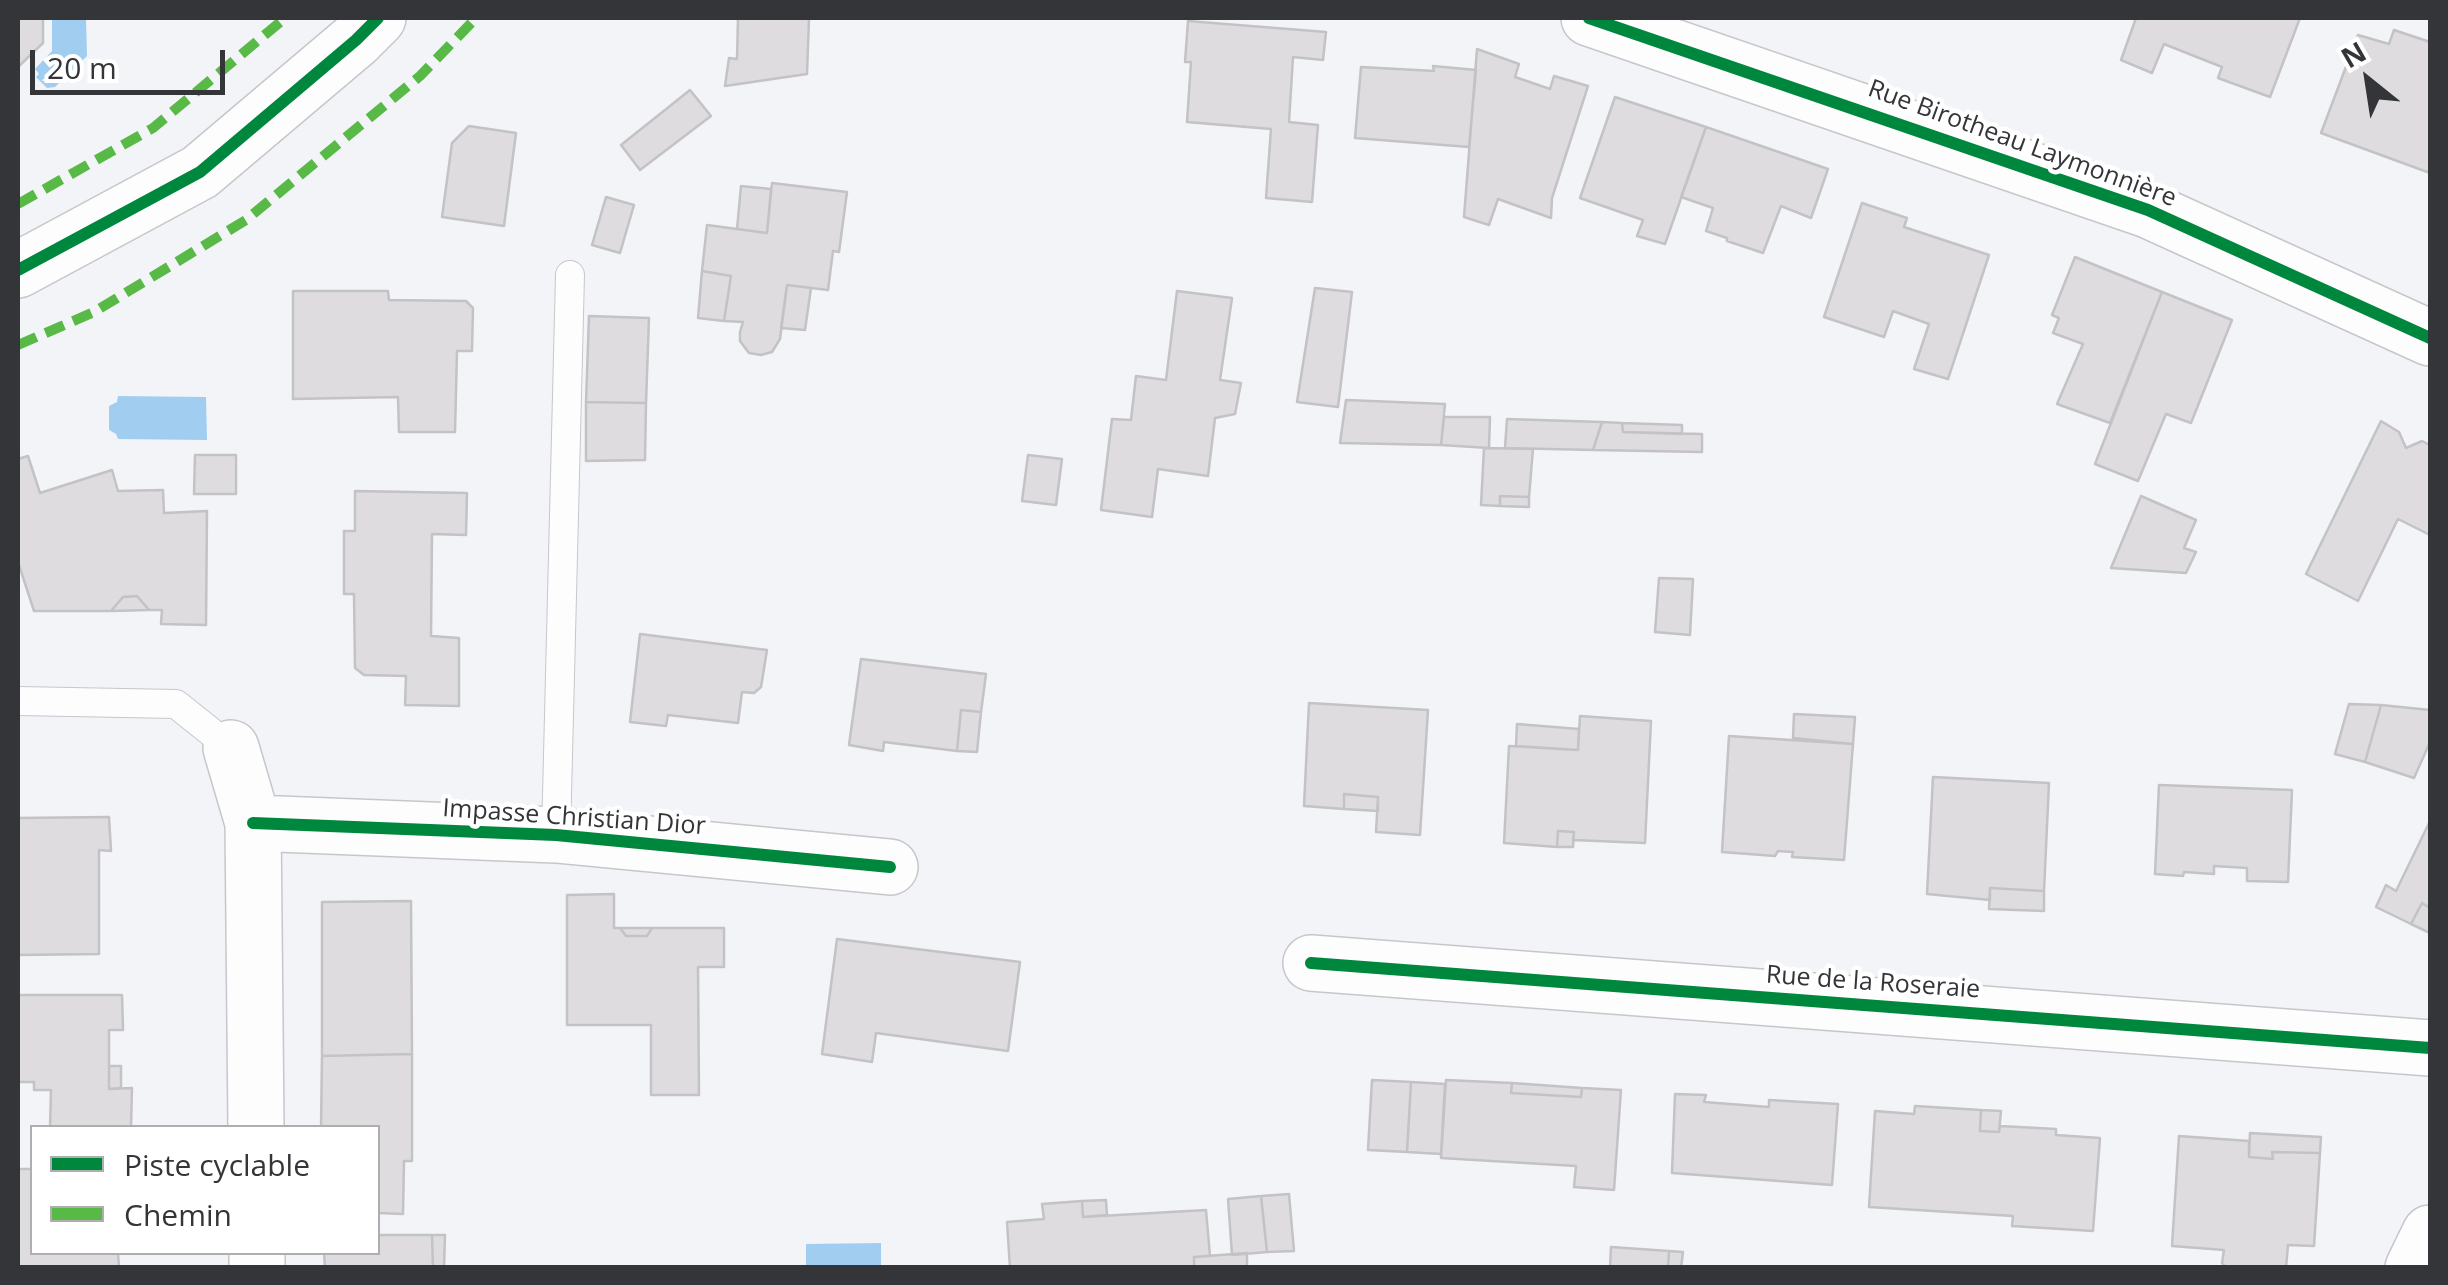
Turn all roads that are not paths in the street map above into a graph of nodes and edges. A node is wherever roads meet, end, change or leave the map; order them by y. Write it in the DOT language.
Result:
graph roads {
  1 [pos="378,18"];
  2 [pos="1589,18"];
  3 [pos="18,270"];
  4 [pos="570,274"];
  5 [pos="2430,338"];
  6 [pos="18,701"];
  7 [pos="231,748"];
  8 [pos="254,823"];
  9 [pos="556,835"];
  10 [pos="890,867"];
  11 [pos="1312,963"];
  12 [pos="2430,1048"];
  13 [pos="256,1125"];
  14 [pos="2430,1232"];
  15 [pos="2414,1268"];
  1 -- 3 [label="street"];
  2 -- 5 [label="street, Rue Birotheau Laymonnière"];
  4 -- 9 [label="lane, Impasse Christian Dior"];
  6 -- 7 [label="lane"];
  7 -- 8 [label="street"];
  8 -- 9 [label="street, Impasse Christian Dior"];
  8 -- 13 [label="street"];
  9 -- 10 [label="street, Impasse Christian Dior"];
  11 -- 12 [label="street, Rue de la Roseraie"];
  14 -- 15 [label="street"];
}
